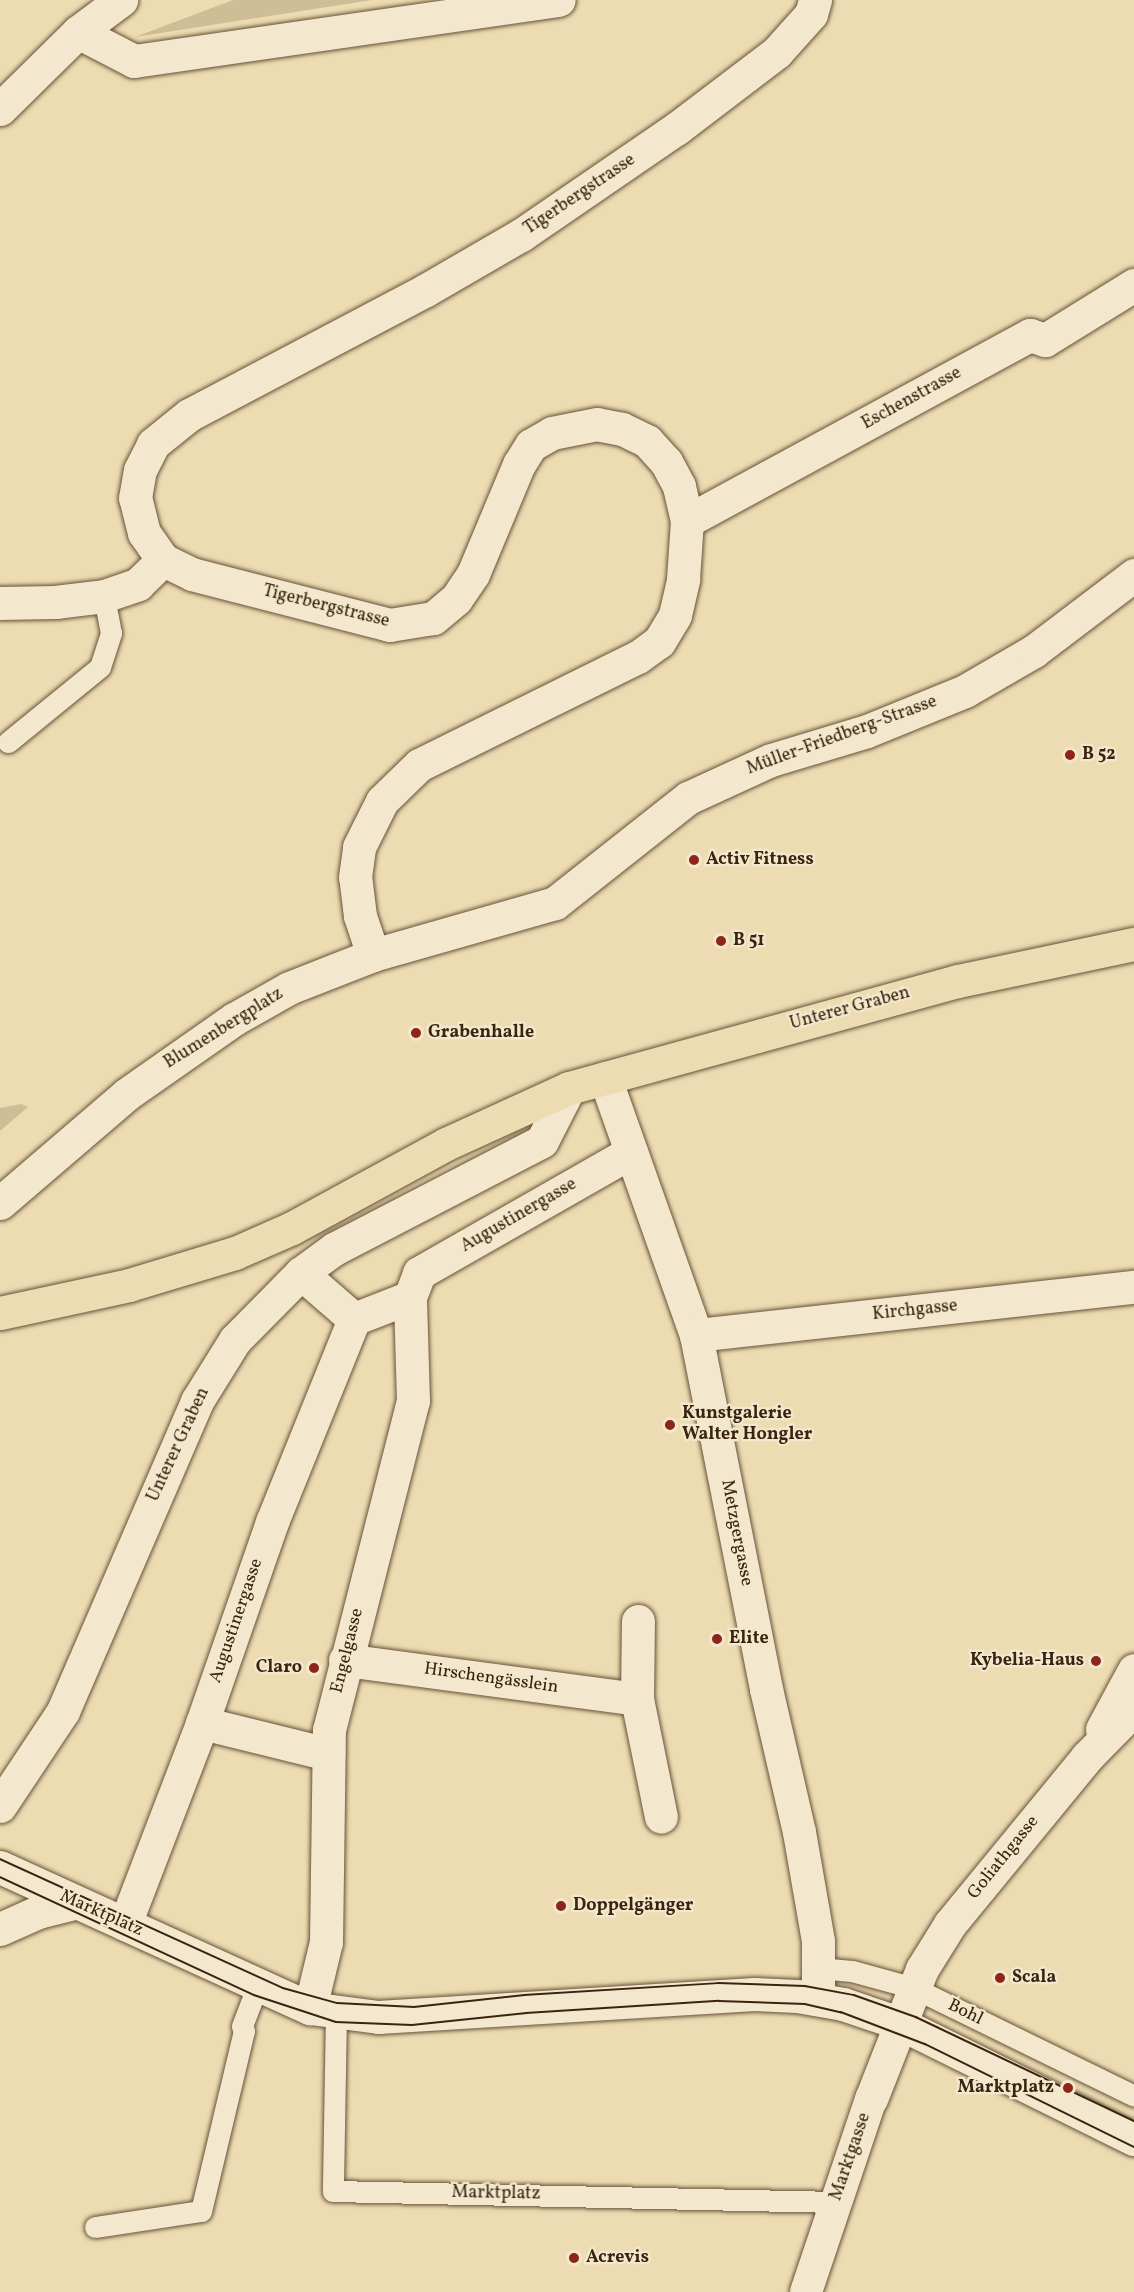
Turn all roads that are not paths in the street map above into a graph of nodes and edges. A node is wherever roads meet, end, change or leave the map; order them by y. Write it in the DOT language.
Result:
graph roads {
  1 [pos="121,0"];
  2 [pos="559,0"];
  3 [pos="815,0"];
  4 [pos="78,32"];
  5 [pos="0,107"];
  6 [pos="1134,285"];
  7 [pos="687,521"];
  8 [pos="163,560"];
  9 [pos="1134,575"];
  10 [pos="104,596"];
  11 [pos="0,603"];
  12 [pos="8,742"];
  13 [pos="555,903"];
  14 [pos="1134,944"];
  15 [pos="373,955"];
  16 [pos="605,1078"];
  17 [pos="569,1088"];
  18 [pos="631,1152"];
  19 [pos="0,1203"];
  20 [pos="301,1273"];
  21 [pos="1134,1287"];
  22 [pos="410,1297"];
  23 [pos="0,1313"];
  24 [pos="354,1319"];
  25 [pos="696,1335"];
  26 [pos="638,1621"];
  27 [pos="345,1660"];
  28 [pos="1134,1670"];
  29 [pos="637,1699"];
  30 [pos="1134,1709"];
  31 [pos="202,1724"];
  32 [pos="328,1754"];
  33 [pos="1087,1757"];
  34 [pos="0,1806"];
  35 [pos="661,1817"];
  36 [pos="0,1867"];
  37 [pos="75,1903"];
  38 [pos="125,1924"];
  39 [pos="0,1929"];
  40 [pos="257,1987"];
  41 [pos="811,1988"];
  42 [pos="914,1988"];
  43 [pos="323,2011"];
  44 [pos="899,2023"];
  45 [pos="1134,2096"];
  46 [pos="871,2099"];
  47 [pos="1134,2139"];
  48 [pos="836,2202"];
  49 [pos="95,2227"];
  50 [pos="806,2292"];
  1 -- 4 [label="street"];
  2 -- 4 [label="street"];
  3 -- 8 [label="street, Tigerbergstrasse"];
  4 -- 5 [label="street"];
  6 -- 7 [label="street, Eschenstrasse"];
  7 -- 8 [label="street, Tigerbergstrasse"];
  7 -- 15 [label="street, Tigerbergstrasse"];
  8 -- 10 [label="street"];
  9 -- 13 [label="street, Müller-Friedberg-Strasse"];
  10 -- 11 [label="street"];
  10 -- 12 [label="lane"];
  13 -- 15 [label="street, Blumenbergplatz"];
  14 -- 16 [label="main road, Unterer Graben"];
  15 -- 19 [label="street, Blumenbergplatz"];
  16 -- 17 [label="main road, Unterer Graben"];
  16 -- 18 [label="street, Metzgergasse"];
  17 -- 20 [label="street, Unterer Graben"];
  17 -- 23 [label="main road, Unterer Graben"];
  18 -- 22 [label="street, Augustinergasse"];
  18 -- 25 [label="street, Metzgergasse"];
  20 -- 24 [label="street"];
  20 -- 34 [label="street, Unterer Graben"];
  21 -- 25 [label="street, Kirchgasse"];
  22 -- 24 [label="street"];
  22 -- 27 [label="street, Engelgasse"];
  24 -- 31 [label="street, Augustinergasse"];
  25 -- 41 [label="street, Metzgergasse"];
  26 -- 29 [label="street"];
  27 -- 29 [label="street, Hirschengässlein"];
  27 -- 32 [label="street, Engelgasse"];
  28 -- 33 [label="street"];
  29 -- 35 [label="street"];
  30 -- 33 [label="street, Goliathgasse"];
  31 -- 32 [label="street"];
  31 -- 38 [label="street, Augustinergasse"];
  32 -- 43 [label="street, Engelgasse"];
  33 -- 42 [label="street, Goliathgasse"];
  36 -- 37 [label="street, Marktplatz"];
  37 -- 38 [label="street, Marktplatz"];
  37 -- 39 [label="street"];
  38 -- 40 [label="street, Marktplatz"];
  40 -- 43 [label="street, Marktplatz"];
  40 -- 49 [label="lane"];
  41 -- 42 [label="lane, Bohl"];
  41 -- 43 [label="street, Marktplatz"];
  41 -- 44 [label="street, Marktplatz"];
  42 -- 44 [label="street, Goliathgasse"];
  42 -- 45 [label="lane, Bohl"];
  43 -- 48 [label="lane, Marktplatz"];
  44 -- 46 [label="street, Marktgasse"];
  44 -- 47 [label="street, Bohl"];
  46 -- 48 [label="street, Marktgasse"];
  48 -- 50 [label="street, Marktgasse"];
}
